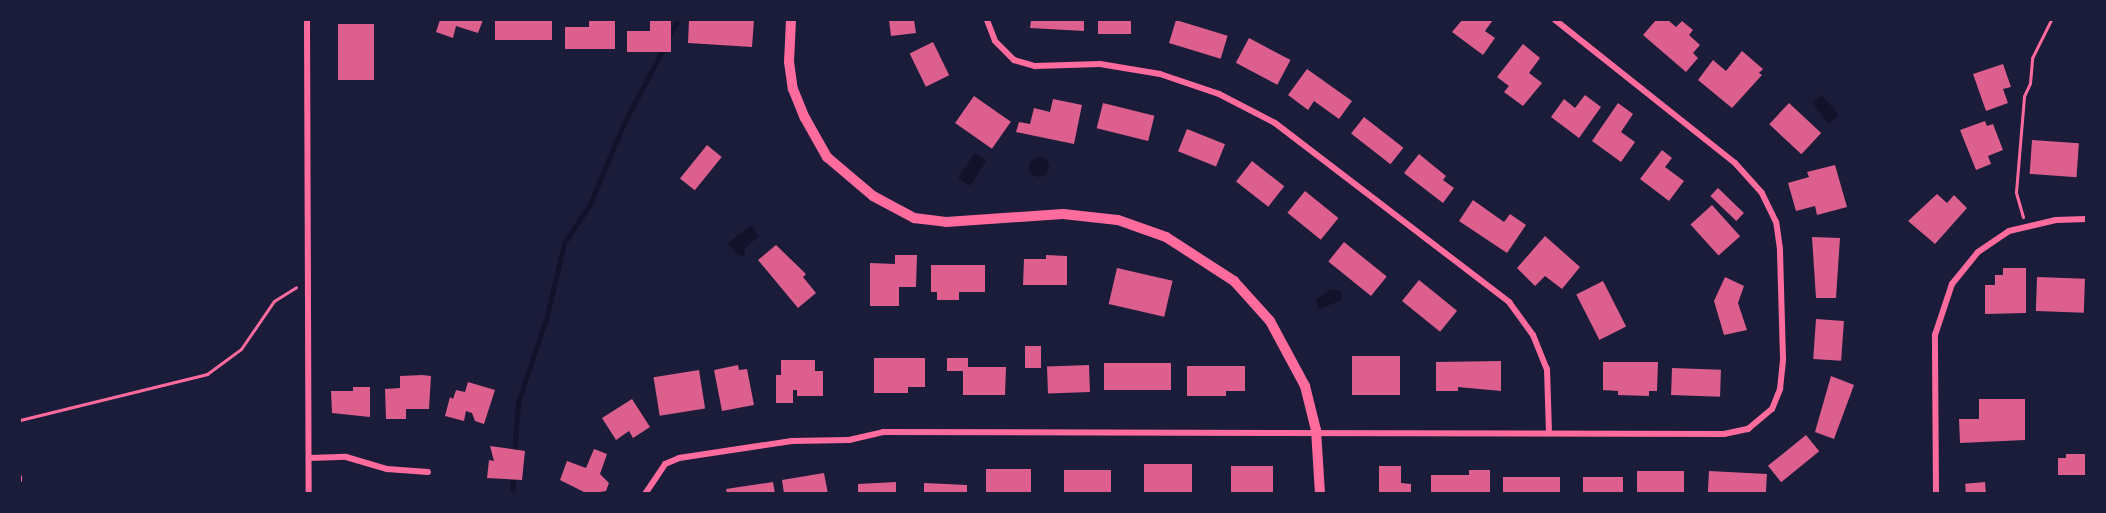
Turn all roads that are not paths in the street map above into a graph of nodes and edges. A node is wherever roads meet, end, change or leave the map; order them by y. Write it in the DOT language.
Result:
graph roads {
  1 [pos="307,20"];
  2 [pos="791,20"];
  3 [pos="987,20"];
  4 [pos="1555,20"];
  5 [pos="2086,219"];
  6 [pos="1316,430"];
  7 [pos="1549,431"];
  8 [pos="309,458"];
  9 [pos="428,472"];
  10 [pos="309,494"];
  11 [pos="645,494"];
  12 [pos="1320,494"];
  13 [pos="1936,494"];
  1 -- 8 [label="street"];
  2 -- 6 [label="street"];
  3 -- 7 [label="street"];
  4 -- 7 [label="street"];
  5 -- 13 [label="street"];
  6 -- 7 [label="street"];
  6 -- 11 [label="street"];
  6 -- 12 [label="street"];
  8 -- 9 [label="street"];
  8 -- 10 [label="street"];
}
